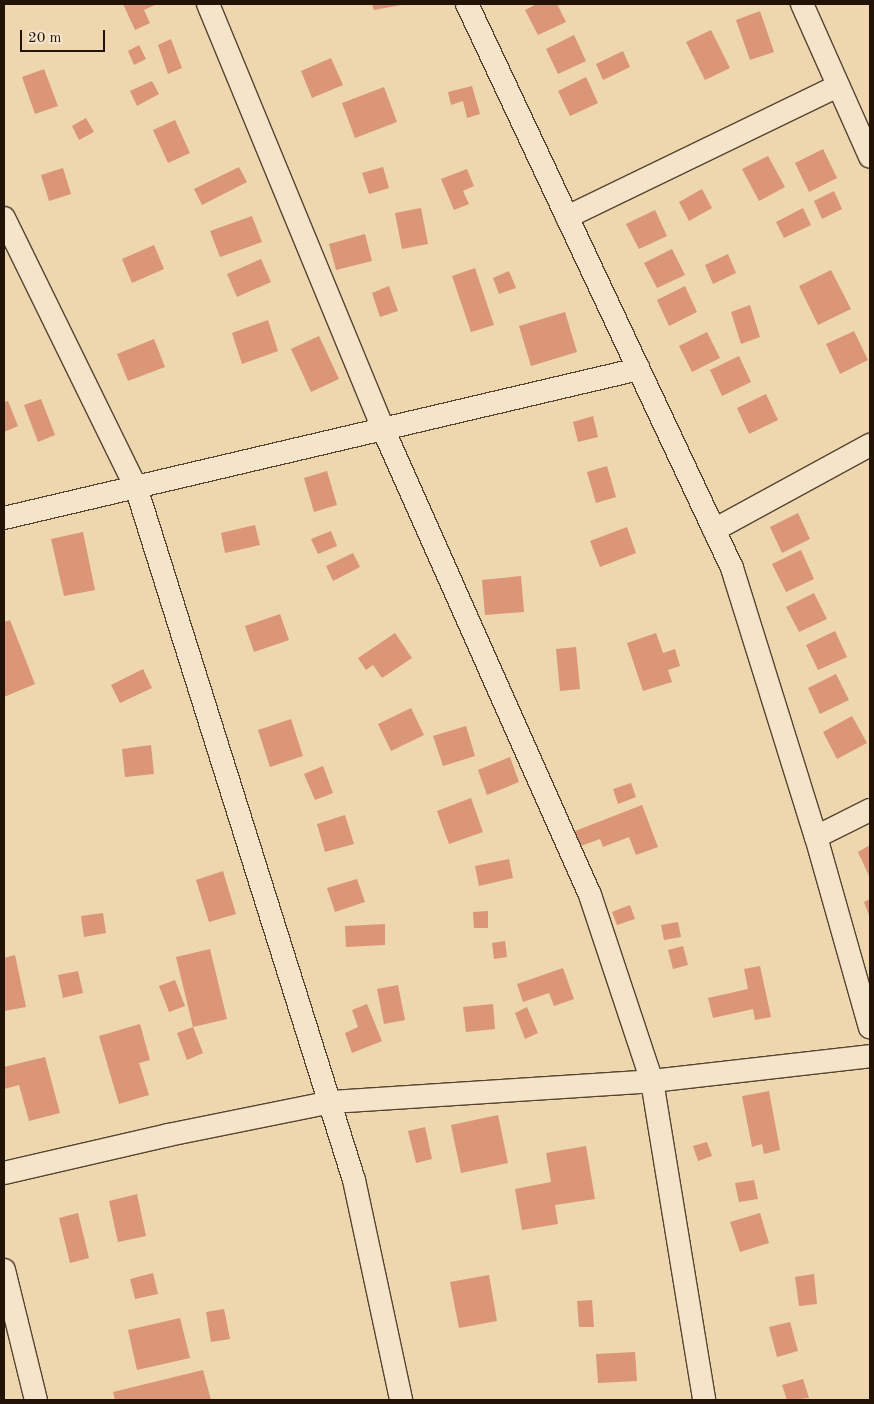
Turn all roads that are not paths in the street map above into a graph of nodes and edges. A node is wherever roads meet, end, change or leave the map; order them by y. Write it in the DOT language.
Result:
graph roads {
  1 [pos="208,4"];
  2 [pos="467,4"];
  3 [pos="802,4"];
  4 [pos="838,86"];
  5 [pos="870,157"];
  6 [pos="567,217"];
  7 [pos="4,218"];
  8 [pos="639,369"];
  9 [pos="384,431"];
  10 [pos="870,446"];
  11 [pos="136,487"];
  12 [pos="4,518"];
  13 [pos="714,530"];
  14 [pos="870,810"];
  15 [pos="816,837"];
  16 [pos="870,1028"];
  17 [pos="870,1056"];
  18 [pos="652,1081"];
  19 [pos="331,1102"];
  20 [pos="4,1173"];
  21 [pos="4,1270"];
  22 [pos="7,1298"];
  23 [pos="36,1400"];
  24 [pos="401,1400"];
  25 [pos="704,1400"];
  1 -- 9 [label="street"];
  2 -- 6 [label="street"];
  3 -- 4 [label="street"];
  4 -- 5 [label="street"];
  4 -- 6 [label="street"];
  6 -- 8 [label="street"];
  7 -- 11 [label="street"];
  8 -- 9 [label="street"];
  8 -- 13 [label="street"];
  9 -- 11 [label="street"];
  9 -- 18 [label="street"];
  10 -- 13 [label="street"];
  11 -- 12 [label="street"];
  11 -- 19 [label="street"];
  13 -- 15 [label="street"];
  14 -- 15 [label="street"];
  15 -- 16 [label="street"];
  17 -- 18 [label="street"];
  18 -- 19 [label="street"];
  18 -- 25 [label="street"];
  19 -- 20 [label="street"];
  19 -- 24 [label="street"];
  21 -- 22 [label="street"];
  22 -- 23 [label="street"];
}
